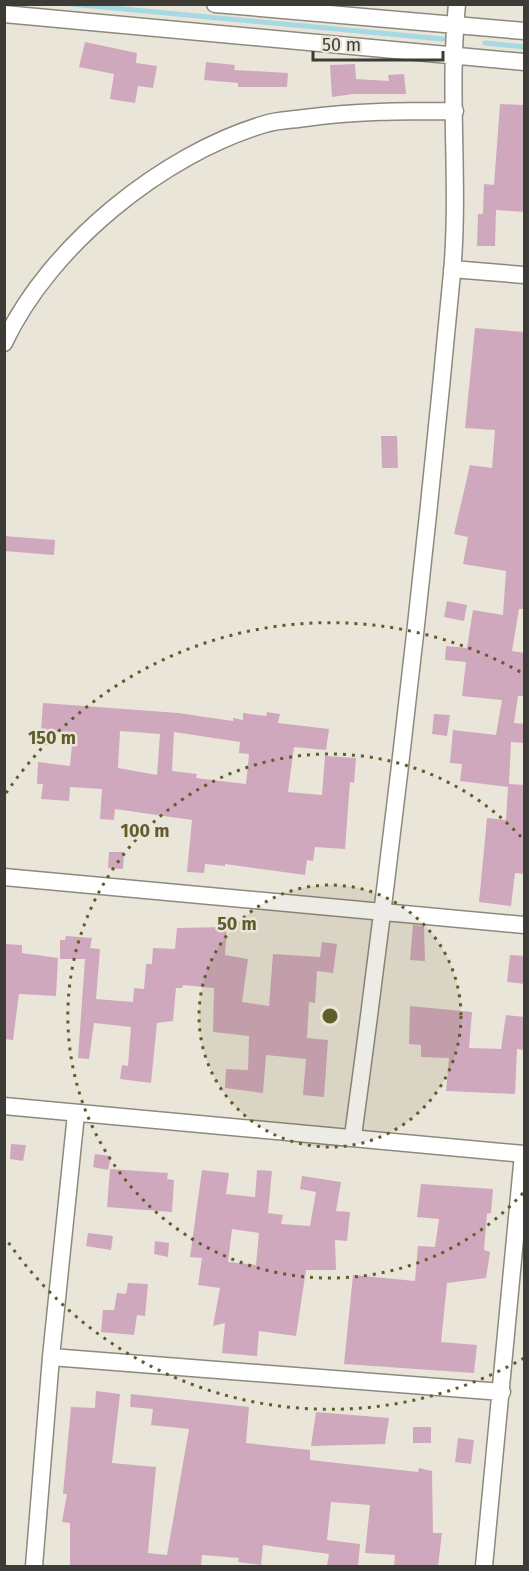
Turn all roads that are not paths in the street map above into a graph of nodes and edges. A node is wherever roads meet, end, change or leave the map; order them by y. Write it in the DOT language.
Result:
graph roads {
  1 [pos="215,4"];
  2 [pos="457,4"];
  3 [pos="4,14"];
  4 [pos="455,24"];
  5 [pos="525,31"];
  6 [pos="453,55"];
  7 [pos="525,62"];
  8 [pos="455,111"];
  9 [pos="452,269"];
  10 [pos="525,275"];
  11 [pos="4,343"];
  12 [pos="4,878"];
  13 [pos="383,913"];
  14 [pos="525,925"];
  15 [pos="4,1107"];
  16 [pos="76,1114"];
  17 [pos="353,1136"];
  18 [pos="524,1154"];
  19 [pos="51,1358"];
  20 [pos="502,1392"];
  21 [pos="34,1566"];
  22 [pos="484,1566"];
  1 -- 4 [label="street"];
  2 -- 4 [label="street"];
  3 -- 6 [label="street"];
  4 -- 5 [label="street"];
  4 -- 6 [label="street"];
  6 -- 7 [label="street"];
  6 -- 8 [label="street"];
  8 -- 9 [label="street"];
  8 -- 11 [label="street"];
  9 -- 10 [label="street"];
  9 -- 13 [label="street"];
  12 -- 13 [label="street"];
  13 -- 14 [label="street"];
  13 -- 17 [label="street"];
  15 -- 16 [label="street"];
  16 -- 17 [label="street"];
  16 -- 19 [label="street"];
  17 -- 18 [label="street"];
  18 -- 20 [label="street"];
  19 -- 20 [label="street"];
  19 -- 21 [label="street"];
  20 -- 22 [label="street"];
}
